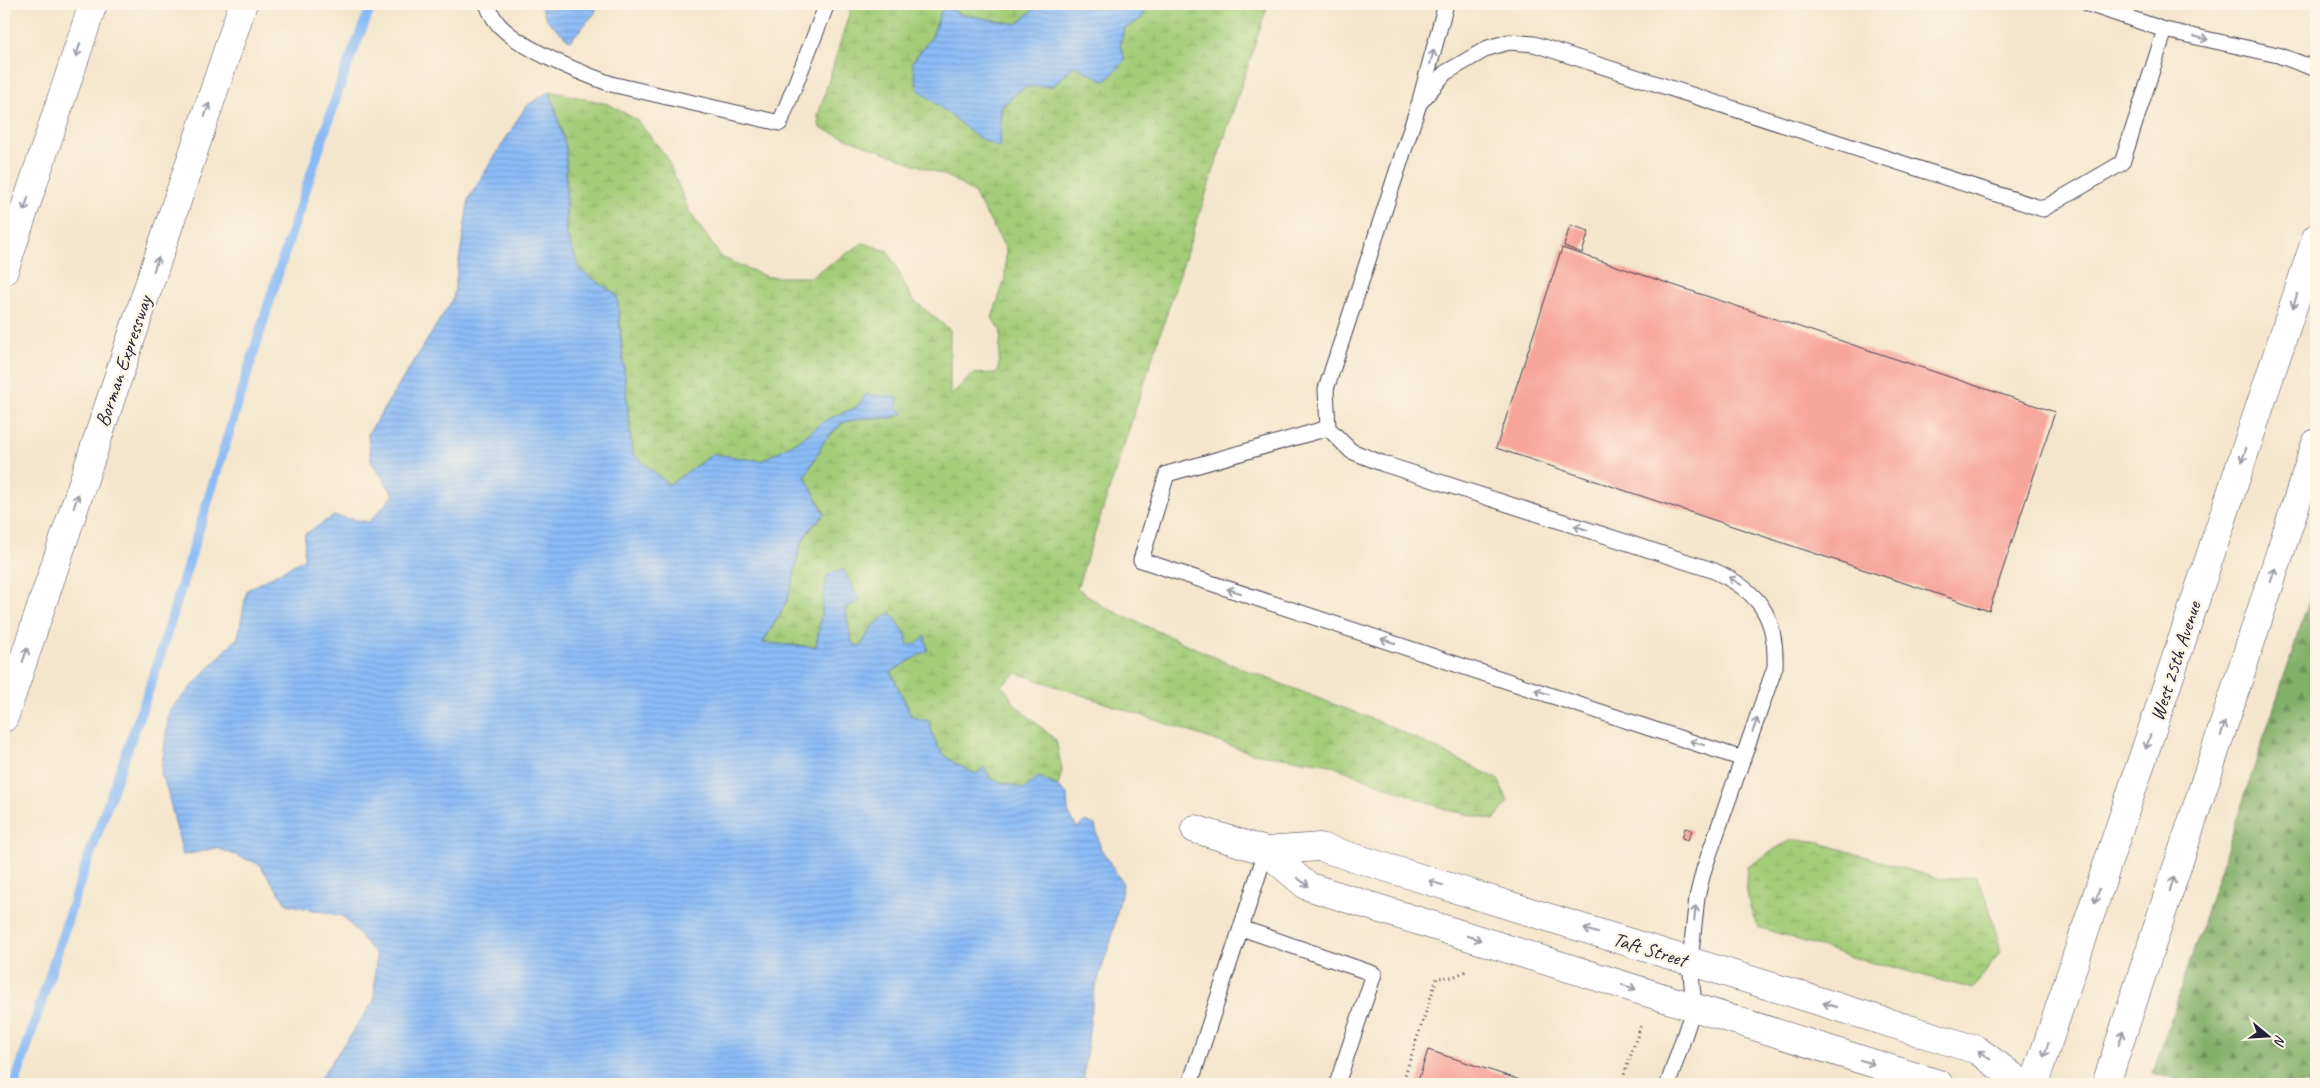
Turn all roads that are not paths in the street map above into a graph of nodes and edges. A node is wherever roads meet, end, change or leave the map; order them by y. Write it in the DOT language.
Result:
graph roads {
  1 [pos="93,4"];
  2 [pos="243,4"];
  3 [pos="487,4"];
  4 [pos="827,4"];
  5 [pos="1446,4"];
  6 [pos="2088,4"];
  7 [pos="2165,30"];
  8 [pos="2316,69"];
  9 [pos="1419,104"];
  10 [pos="2316,238"];
  11 [pos="4,271"];
  12 [pos="1328,428"];
  13 [pos="2316,443"];
  14 [pos="4,718"];
  15 [pos="1743,759"];
  16 [pos="1195,829"];
  17 [pos="1266,851"];
  18 [pos="1241,928"];
  19 [pos="1690,962"];
  20 [pos="1694,1007"];
  21 [pos="1190,1084"];
  22 [pos="1338,1084"];
  23 [pos="1668,1084"];
  24 [pos="1939,1084"];
  25 [pos="2023,1084"];
  26 [pos="2034,1084"];
  27 [pos="2106,1084"];
  1 -- 11 [label="main road, one-way"];
  14 -- 2 [label="main road, Borman Expressway, one-way"];
  3 -- 4 [label="lane"];
  9 -- 5 [label="lane, one-way"];
  6 -- 7 [label="lane"];
  7 -- 8 [label="lane, one-way"];
  7 -- 9 [label="lane"];
  9 -- 12 [label="lane"];
  10 -- 26 [label="main road, West 25th Avenue, one-way"];
  15 -- 12 [label="lane, one-way"];
  15 -- 12 [label="lane, one-way"];
  27 -- 13 [label="main road, one-way"];
  19 -- 15 [label="lane, one-way"];
  16 -- 17 [label="main road, Taft Street"];
  17 -- 18 [label="lane"];
  19 -- 17 [label="main road, Taft Street, one-way"];
  17 -- 20 [label="main road, Taft Street, one-way"];
  18 -- 21 [label="lane"];
  18 -- 22 [label="lane"];
  19 -- 20 [label="lane"];
  25 -- 19 [label="main road, Taft Street, one-way"];
  20 -- 23 [label="lane"];
  20 -- 24 [label="main road, Taft Street, one-way"];
}
